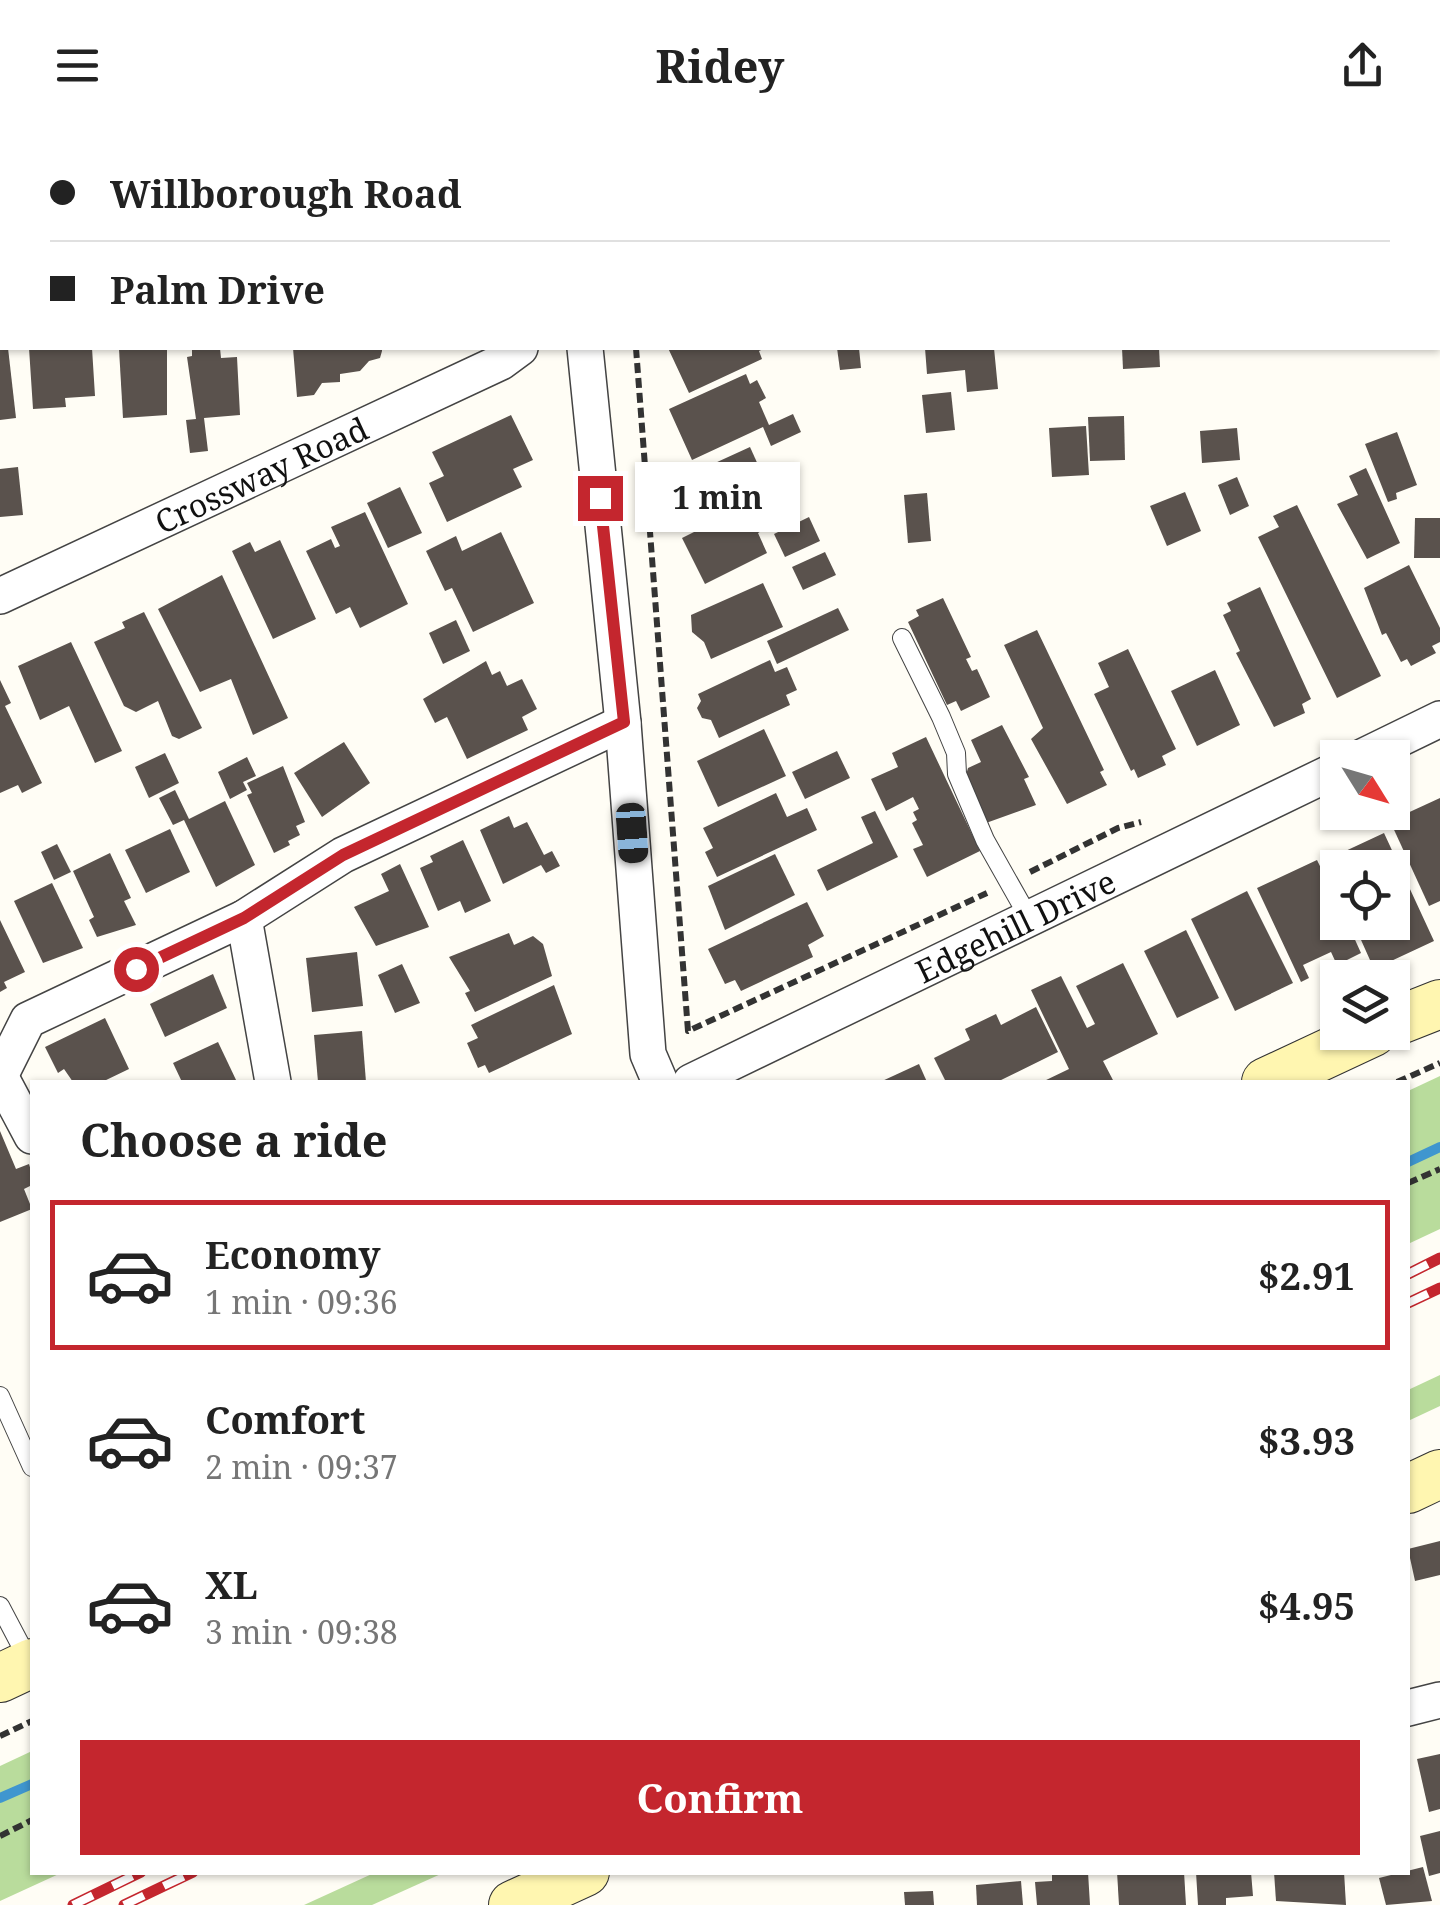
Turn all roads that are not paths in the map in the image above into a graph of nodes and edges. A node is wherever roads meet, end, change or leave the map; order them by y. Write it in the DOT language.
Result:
graph roads {
  1 [pos="517,350"];
  2 [pos="585,350"];
  3 [pos="0,596"];
  4 [pos="902,638"];
  5 [pos="1440,719"];
  6 [pos="624,722"];
  7 [pos="1397,740"];
  8 [pos="1320,777"];
  9 [pos="244,918"];
  10 [pos="1028,918"];
  11 [pos="1334,1050"];
  12 [pos="0,1076"];
  13 [pos="273,1080"];
  14 [pos="659,1080"];
  15 [pos="695,1080"];
  16 [pos="1270,1080"];
  17 [pos="30,1132"];
  18 [pos="0,1396"];
  19 [pos="30,1462"];
  20 [pos="1440,1474"];
  21 [pos="1410,1488"];
  22 [pos="0,1606"];
  23 [pos="21,1668"];
  24 [pos="1440,1700"];
  25 [pos="1410,1708"];
  26 [pos="579,1875"];
  27 [pos="532,1901"];
  1 -- 3 [label="street, Crossway Road"];
  2 -- 6 [label="street"];
  4 -- 10 [label="lane"];
  5 -- 7 [label="street"];
  6 -- 9 [label="street"];
  6 -- 14 [label="street"];
  8 -- 10 [label="street, Edgehill Drive"];
  9 -- 12 [label="street"];
  9 -- 13 [label="street"];
  10 -- 15 [label="street, Edgehill Drive"];
  11 -- 16 [label="main road"];
  12 -- 17 [label="street"];
  18 -- 19 [label="lane"];
  20 -- 21 [label="main road"];
  22 -- 23 [label="lane"];
  24 -- 25 [label="street"];
  26 -- 27 [label="main road"];
}
